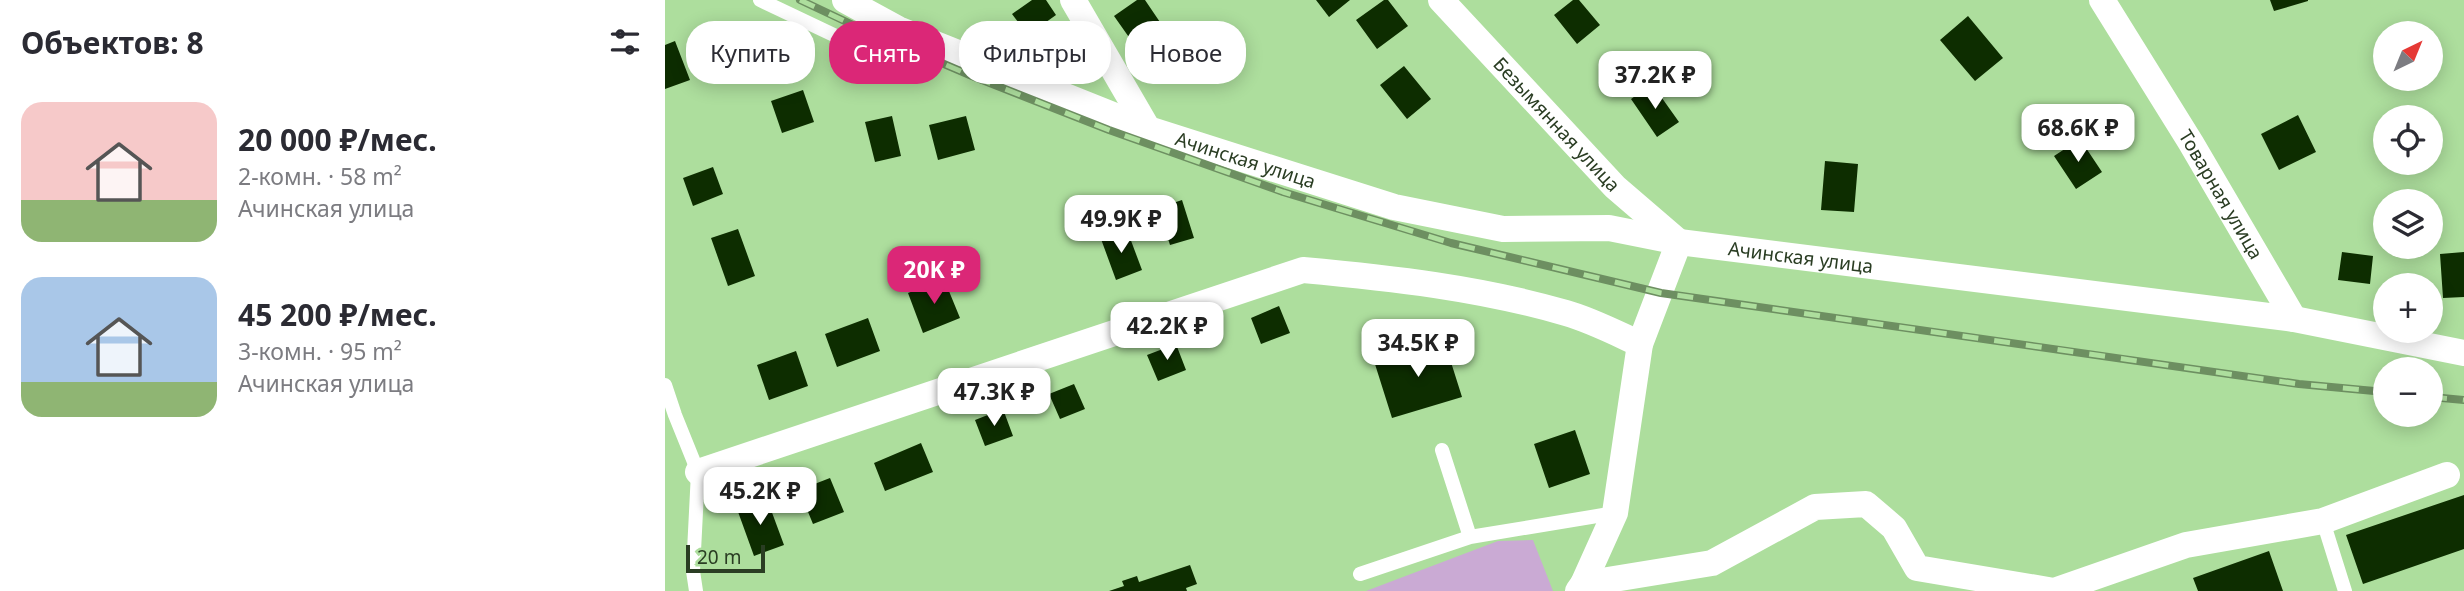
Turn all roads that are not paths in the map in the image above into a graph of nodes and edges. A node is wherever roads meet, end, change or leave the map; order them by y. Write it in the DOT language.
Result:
graph roads {
  1 [pos="760,0"];
  2 [pos="845,0"];
  3 [pos="1073,0"];
  4 [pos="1441,0"];
  5 [pos="2102,0"];
  6 [pos="829,33"];
  7 [pos="1148,129"];
  8 [pos="1679,242"];
  9 [pos="2294,319"];
  10 [pos="1640,344"];
  11 [pos="2464,353"];
  12 [pos="665,385"];
  13 [pos="1443,450"];
  14 [pos="698,471"];
  15 [pos="2448,475"];
  16 [pos="1615,513"];
  17 [pos="2323,521"];
  18 [pos="1470,537"];
  19 [pos="1360,575"];
  20 [pos="1581,589"];
  21 [pos="696,591"];
  22 [pos="2345,591"];
  1 -- 6 [label="lane"];
  2 -- 7 [label="street, Ачинская улица"];
  3 -- 7 [label="street"];
  4 -- 8 [label="street, Безымянная улица"];
  5 -- 9 [label="street, Товарная улица"];
  7 -- 8 [label="street, Ачинская улица"];
  8 -- 9 [label="street, Ачинская улица"];
  8 -- 10 [label="street"];
  9 -- 11 [label="street, Ачинская улица"];
  10 -- 14 [label="street"];
  10 -- 16 [label="street"];
  12 -- 14 [label="lane"];
  13 -- 18 [label="lane"];
  14 -- 21 [label="lane"];
  15 -- 17 [label="street"];
  16 -- 18 [label="lane"];
  16 -- 20 [label="street"];
  17 -- 20 [label="street"];
  17 -- 22 [label="lane"];
  18 -- 19 [label="lane"];
}
